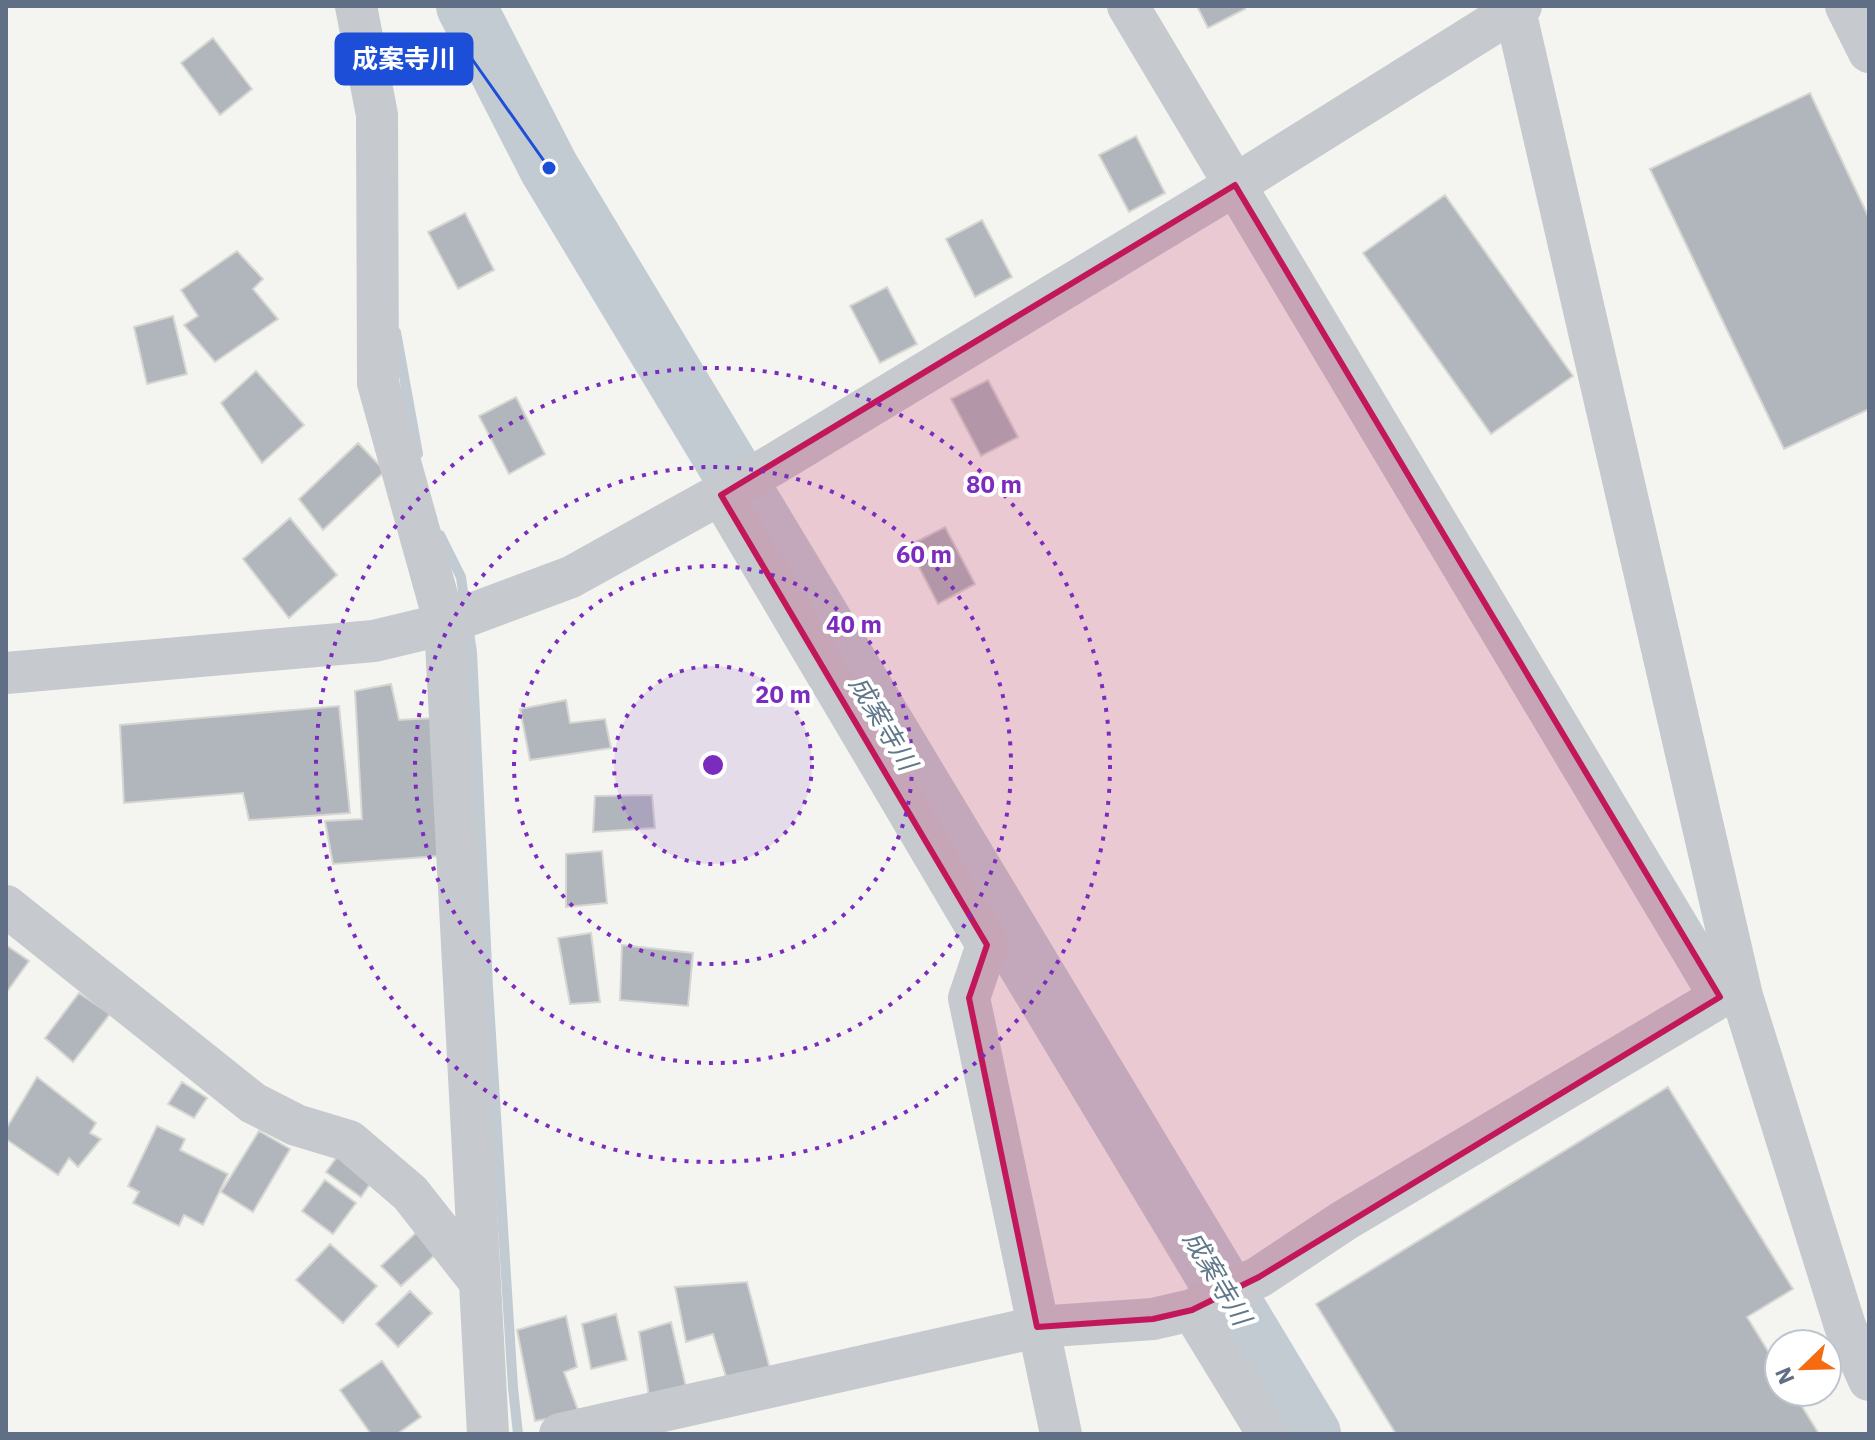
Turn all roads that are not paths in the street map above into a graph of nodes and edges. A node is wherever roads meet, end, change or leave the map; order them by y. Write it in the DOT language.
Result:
graph roads {
  1 [pos="356,6"];
  2 [pos="1128,6"];
  3 [pos="1846,6"];
  4 [pos="1517,7"];
  5 [pos="1869,52"];
  6 [pos="1235,185"];
  7 [pos="721,495"];
  8 [pos="445,624"];
  9 [pos="6,673"];
  10 [pos="6,906"];
  11 [pos="1731,997"];
  12 [pos="480,1282"];
  13 [pos="1192,1310"];
  14 [pos="1037,1327"];
  15 [pos="1869,1380"];
  16 [pos="488,1434"];
  17 [pos="560,1434"];
  18 [pos="1061,1434"];
  19 [pos="1268,1434"];
  1 -- 8 [label="street"];
  2 -- 6 [label="street"];
  3 -- 5 [label="street"];
  4 -- 6 [label="street"];
  4 -- 11 [label="street"];
  6 -- 7 [label="street"];
  6 -- 11 [label="street"];
  7 -- 8 [label="street"];
  7 -- 14 [label="street"];
  8 -- 9 [label="street"];
  8 -- 12 [label="street"];
  10 -- 12 [label="street"];
  11 -- 13 [label="street"];
  11 -- 15 [label="street"];
  12 -- 16 [label="street"];
  13 -- 14 [label="street"];
  13 -- 19 [label="street"];
  14 -- 17 [label="street"];
  14 -- 18 [label="street"];
}
